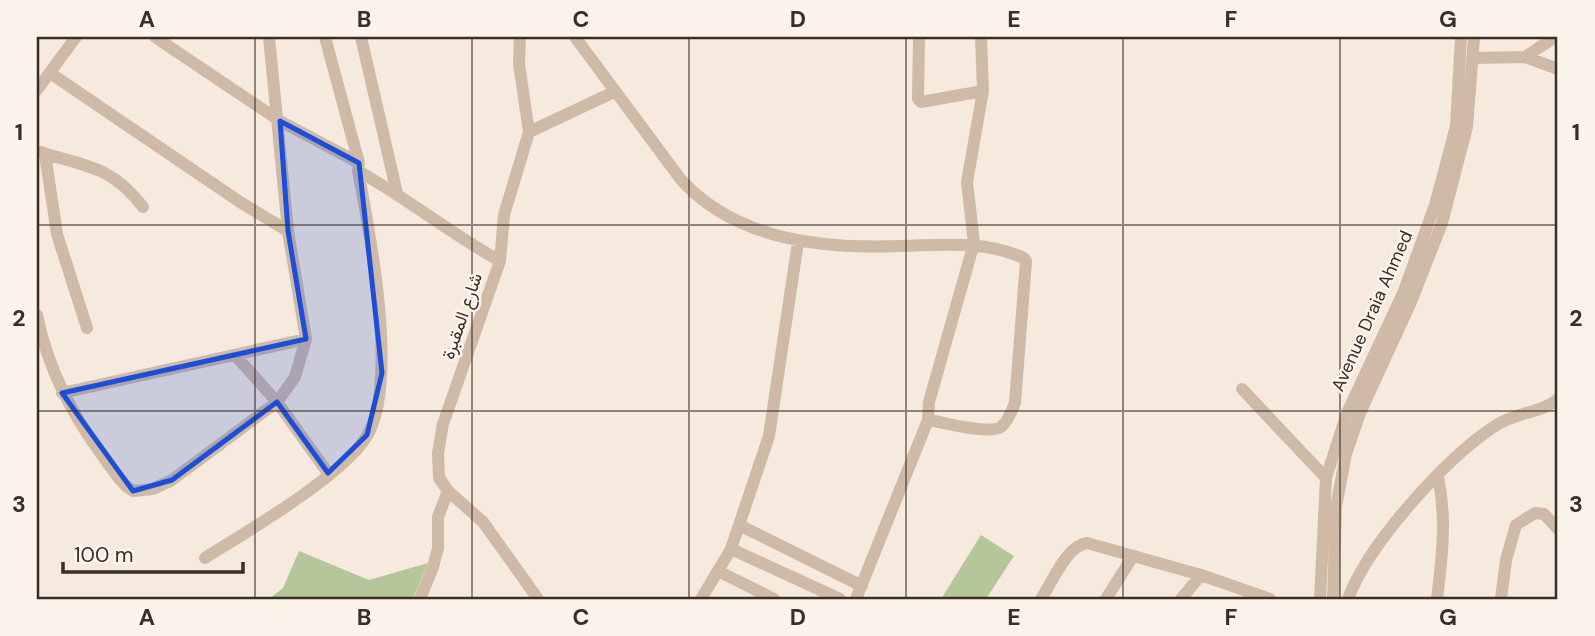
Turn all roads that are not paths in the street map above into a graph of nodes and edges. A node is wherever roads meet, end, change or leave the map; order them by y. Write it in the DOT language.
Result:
graph roads {
  1 [pos="76,37"];
  2 [pos="155,37"];
  3 [pos="270,37"];
  4 [pos="325,37"];
  5 [pos="361,37"];
  6 [pos="520,37"];
  7 [pos="575,37"];
  8 [pos="919,37"];
  9 [pos="981,37"];
  10 [pos="1461,37"];
  11 [pos="1474,37"];
  12 [pos="1555,37"];
  13 [pos="1525,57"];
  14 [pos="1473,58"];
  15 [pos="1558,69"];
  16 [pos="50,73"];
  17 [pos="37,90"];
  18 [pos="983,91"];
  19 [pos="614,92"];
  20 [pos="280,121"];
  21 [pos="528,132"];
  22 [pos="41,152"];
  23 [pos="358,167"];
  24 [pos="397,193"];
  25 [pos="143,207"];
  26 [pos="288,231"];
  27 [pos="797,242"];
  28 [pos="974,243"];
  29 [pos="500,261"];
  30 [pos="37,315"];
  31 [pos="87,328"];
  32 [pos="306,339"];
  33 [pos="1383,348"];
  34 [pos="235,355"];
  35 [pos="1242,389"];
  36 [pos="62,393"];
  37 [pos="277,402"];
  38 [pos="1553,403"];
  39 [pos="928,419"];
  40 [pos="1558,419"];
  41 [pos="328,473"];
  42 [pos="1437,477"];
  43 [pos="1326,478"];
  44 [pos="449,491"];
  45 [pos="739,525"];
  46 [pos="1558,529"];
  47 [pos="732,549"];
  48 [pos="1133,556"];
  49 [pos="205,558"];
  50 [pos="718,571"];
  51 [pos="1200,575"];
  52 [pos="859,595"];
  53 [pos="420,599"];
  54 [pos="538,599"];
  55 [pos="701,599"];
  56 [pos="774,599"];
  57 [pos="840,599"];
  58 [pos="1041,599"];
  59 [pos="1106,599"];
  60 [pos="1181,599"];
  61 [pos="1270,599"];
  62 [pos="1320,599"];
  63 [pos="1333,599"];
  64 [pos="1348,599"];
  65 [pos="1437,599"];
  66 [pos="1501,599"];
  1 -- 16 [label="street"];
  2 -- 20 [label="street"];
  3 -- 20 [label="street"];
  4 -- 23 [label="street"];
  5 -- 24 [label="street"];
  6 -- 21 [label="street, شارع المقبرة"];
  7 -- 19 [label="street"];
  8 -- 18 [label="street"];
  9 -- 18 [label="street"];
  10 -- 33 [label="street, Avenue Draia Ahmed"];
  11 -- 14 [label="street, Avenue Draia Ahmed"];
  12 -- 13 [label="street"];
  13 -- 14 [label="street"];
  13 -- 15 [label="street"];
  14 -- 33 [label="street, Avenue Draia Ahmed"];
  16 -- 17 [label="street"];
  16 -- 26 [label="street"];
  18 -- 28 [label="street"];
  19 -- 21 [label="street"];
  19 -- 27 [label="street"];
  20 -- 23 [label="street"];
  20 -- 26 [label="street"];
  21 -- 29 [label="street, شارع المقبرة"];
  22 -- 25 [label="street"];
  22 -- 31 [label="street"];
  23 -- 24 [label="street"];
  23 -- 41 [label="street"];
  24 -- 29 [label="street"];
  26 -- 32 [label="street"];
  27 -- 28 [label="street"];
  27 -- 45 [label="street"];
  28 -- 39 [label="street"];
  28 -- 39 [label="street"];
  29 -- 44 [label="street, شارع المقبرة"];
  30 -- 36 [label="street"];
  32 -- 34 [label="street"];
  32 -- 37 [label="street"];
  33 -- 43 [label="street, Avenue Draia Ahmed"];
  33 -- 63 [label="street, Avenue Draia Ahmed"];
  34 -- 36 [label="street"];
  34 -- 37 [label="street"];
  35 -- 43 [label="street"];
  36 -- 37 [label="street"];
  37 -- 41 [label="street"];
  38 -- 40 [label="street"];
  38 -- 42 [label="street"];
  39 -- 52 [label="street"];
  41 -- 49 [label="street"];
  42 -- 64 [label="street"];
  42 -- 65 [label="street"];
  43 -- 62 [label="street, Avenue Draia Ahmed"];
  44 -- 53 [label="street"];
  44 -- 54 [label="street"];
  45 -- 47 [label="street"];
  45 -- 52 [label="street"];
  46 -- 66 [label="street"];
  47 -- 50 [label="street"];
  47 -- 57 [label="street"];
  48 -- 51 [label="street"];
  48 -- 58 [label="street"];
  48 -- 59 [label="street"];
  50 -- 55 [label="street"];
  50 -- 56 [label="street"];
  51 -- 60 [label="street"];
  51 -- 61 [label="street"];
}
